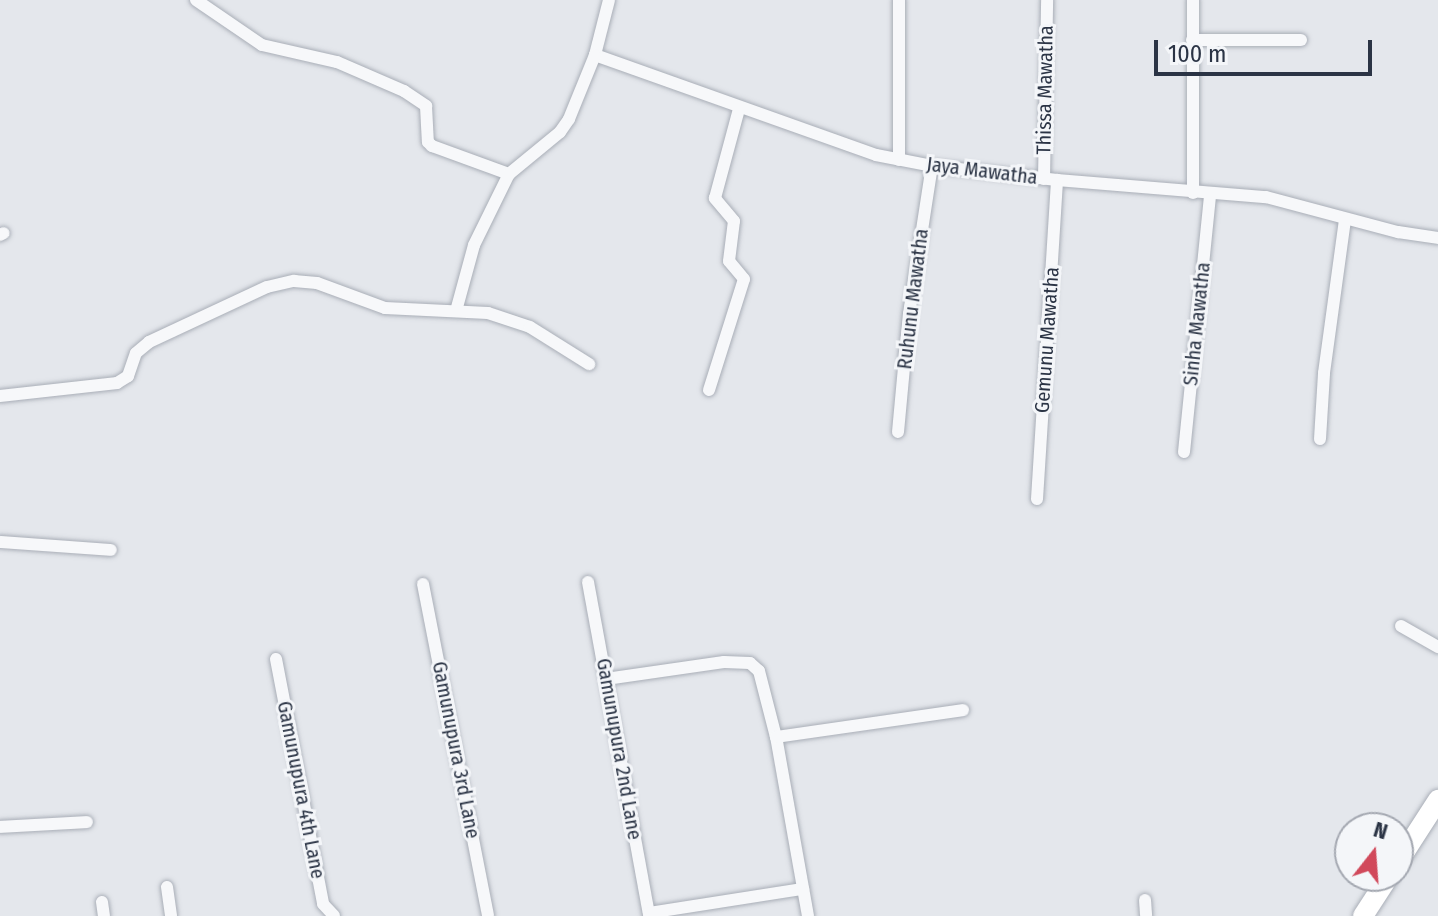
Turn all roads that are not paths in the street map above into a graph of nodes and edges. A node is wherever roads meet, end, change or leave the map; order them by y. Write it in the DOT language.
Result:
graph roads {
  1 [pos="196,0"];
  2 [pos="609,0"];
  3 [pos="899,0"];
  4 [pos="1047,0"];
  5 [pos="1193,0"];
  6 [pos="1192,40"];
  7 [pos="1301,40"];
  8 [pos="595,55"];
  9 [pos="739,109"];
  10 [pos="899,160"];
  11 [pos="932,166"];
  12 [pos="509,174"];
  13 [pos="1050,180"];
  14 [pos="1193,193"];
  15 [pos="1210,195"];
  16 [pos="1345,219"];
  17 [pos="1438,238"];
  18 [pos="456,311"];
  19 [pos="589,364"];
  20 [pos="709,390"];
  21 [pos="0,396"];
  22 [pos="898,432"];
  23 [pos="1320,439"];
  24 [pos="1184,452"];
  25 [pos="1037,499"];
  26 [pos="0,542"];
  27 [pos="111,550"];
  28 [pos="588,582"];
  29 [pos="423,584"];
  30 [pos="1401,626"];
  31 [pos="1438,647"];
  32 [pos="276,659"];
  33 [pos="606,679"];
  34 [pos="963,710"];
  35 [pos="776,737"];
  36 [pos="1438,800"];
  37 [pos="87,822"];
  38 [pos="0,827"];
  39 [pos="1414,837"];
  40 [pos="167,887"];
  41 [pos="803,889"];
  42 [pos="1379,892"];
  43 [pos="1145,900"];
  44 [pos="102,902"];
  45 [pos="649,914"];
  46 [pos="104,916"];
  47 [pos="171,916"];
  48 [pos="334,916"];
  49 [pos="488,916"];
  50 [pos="808,916"];
  51 [pos="1146,916"];
  52 [pos="1363,916"];
  1 -- 12 [label="street"];
  2 -- 8 [label="street"];
  3 -- 10 [label="street"];
  4 -- 13 [label="street, Thissa Mawatha"];
  5 -- 6 [label="street"];
  6 -- 7 [label="street"];
  6 -- 14 [label="street"];
  8 -- 9 [label="street, Jaya Mawatha"];
  8 -- 12 [label="street"];
  9 -- 10 [label="street, Jaya Mawatha"];
  9 -- 20 [label="street"];
  10 -- 11 [label="street, Jaya Mawatha"];
  11 -- 13 [label="street, Jaya Mawatha"];
  11 -- 22 [label="street, Ruhunu Mawatha"];
  12 -- 18 [label="street"];
  13 -- 14 [label="street, Jaya Mawatha"];
  13 -- 25 [label="street, Gemunu Mawatha"];
  14 -- 15 [label="street, Jaya Mawatha"];
  15 -- 16 [label="street, Jaya Mawatha"];
  15 -- 24 [label="street, Sinha Mawatha"];
  16 -- 17 [label="street, Jaya Mawatha"];
  16 -- 23 [label="street"];
  18 -- 19 [label="street"];
  18 -- 21 [label="street"];
  26 -- 27 [label="street"];
  28 -- 33 [label="street, Gamunupura 2nd Lane"];
  29 -- 49 [label="street, Gamunupura 3rd Lane"];
  30 -- 31 [label="street"];
  32 -- 48 [label="street, Gamunupura 4th Lane"];
  33 -- 35 [label="street"];
  33 -- 45 [label="street, Gamunupura 2nd Lane"];
  34 -- 35 [label="street"];
  35 -- 41 [label="street"];
  36 -- 39 [label="main road"];
  37 -- 38 [label="street"];
  40 -- 47 [label="street"];
  41 -- 45 [label="street"];
  41 -- 50 [label="street"];
  42 -- 52 [label="main road"];
  43 -- 51 [label="street"];
  44 -- 46 [label="street"];
}
